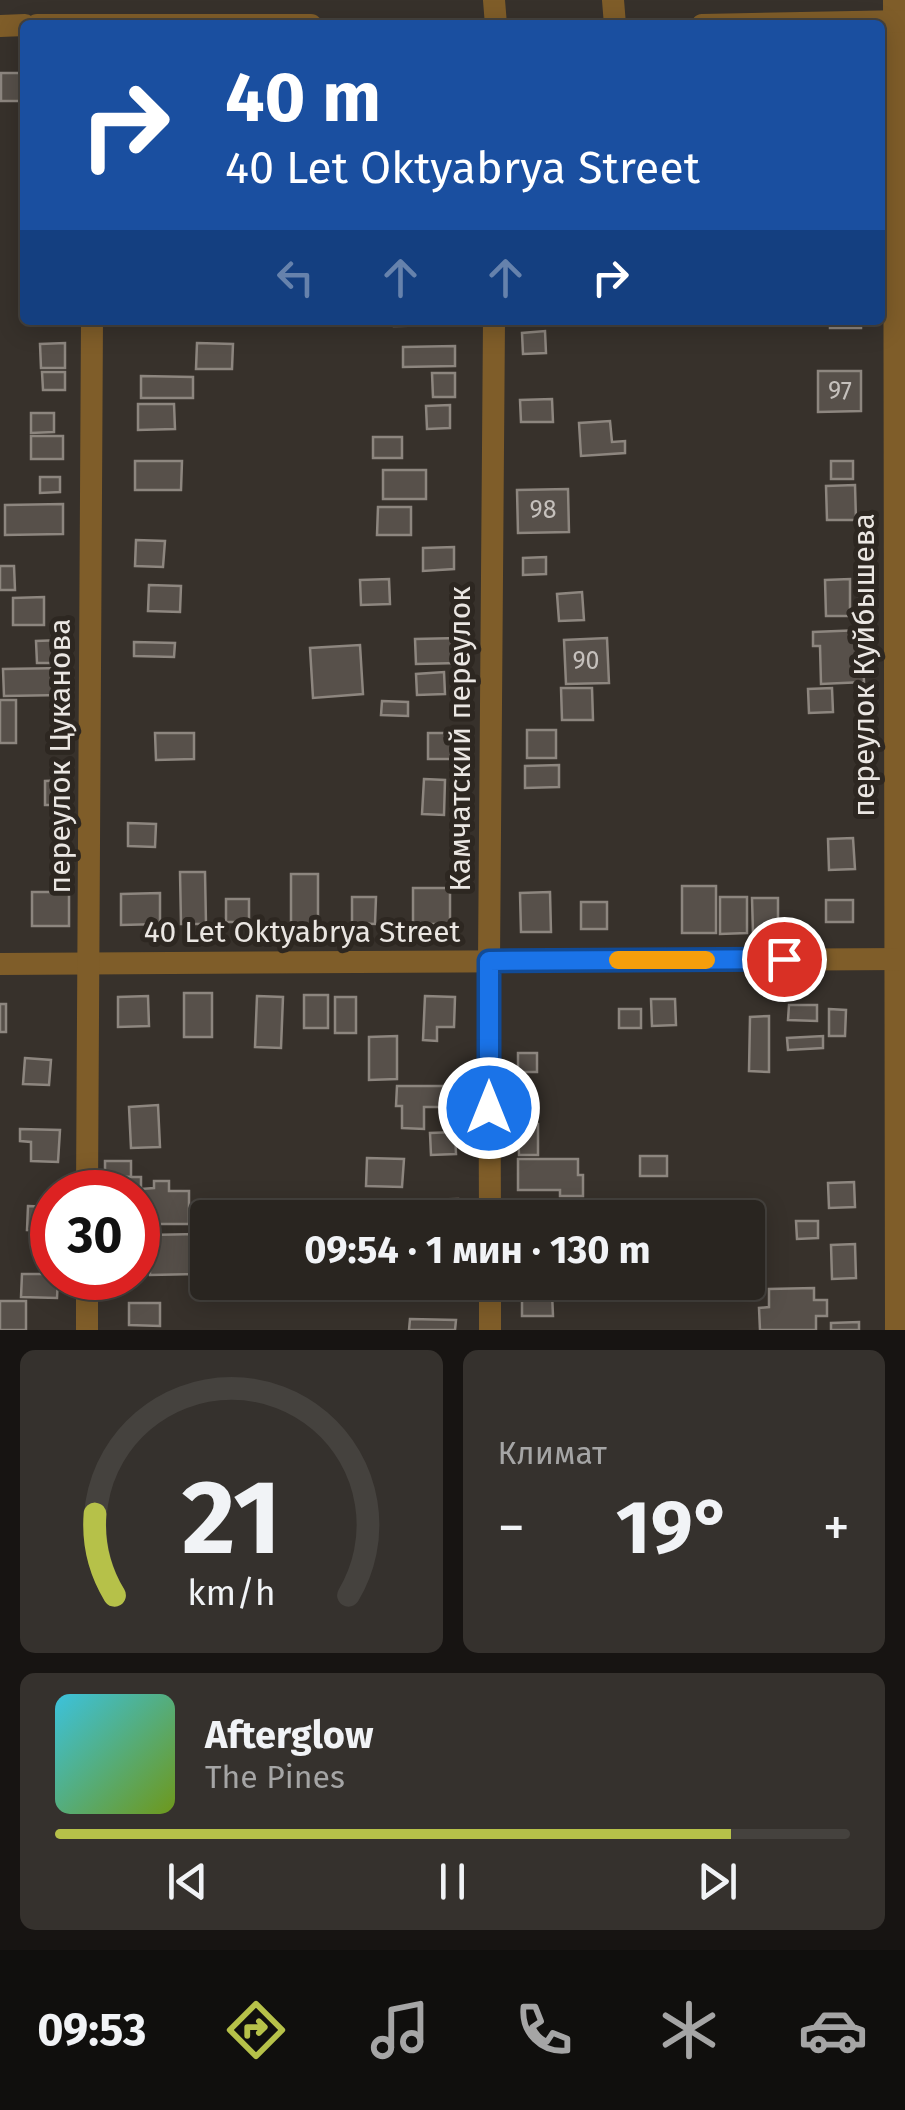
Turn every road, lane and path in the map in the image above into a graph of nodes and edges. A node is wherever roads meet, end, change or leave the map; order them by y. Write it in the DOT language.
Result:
graph roads {
  1 [pos="897,14"];
  2 [pos="791,20"];
  3 [pos="92,325"];
  4 [pos="494,325"];
  5 [pos="900,958"];
  6 [pos="489,961"];
  7 [pos="0,964"];
  8 [pos="89,964"];
  9 [pos="88,1170"];
  10 [pos="490,1200"];
  11 [pos="87,1300"];
  12 [pos="490,1300"];
  13 [pos="87,1330"];
  14 [pos="490,1330"];
  15 [pos="896,1330"];
  1 -- 2 [label="street"];
  1 -- 5 [label="street, переулок Куйбышева"];
  3 -- 8 [label="street, переулок Цуканова"];
  4 -- 6 [label="street, Камчатский переулок"];
  5 -- 6 [label="street, 40 Let Oktyabrya Street"];
  5 -- 15 [label="street, переулок Куйбышева"];
  6 -- 8 [label="street, 40 Let Oktyabrya Street"];
  6 -- 10 [label="street, Камчатский переулок"];
  7 -- 8 [label="street, 40 Let Oktyabrya Street"];
  8 -- 9 [label="street, переулок Цуканова"];
  11 -- 13 [label="street"];
  12 -- 14 [label="street"];
}
